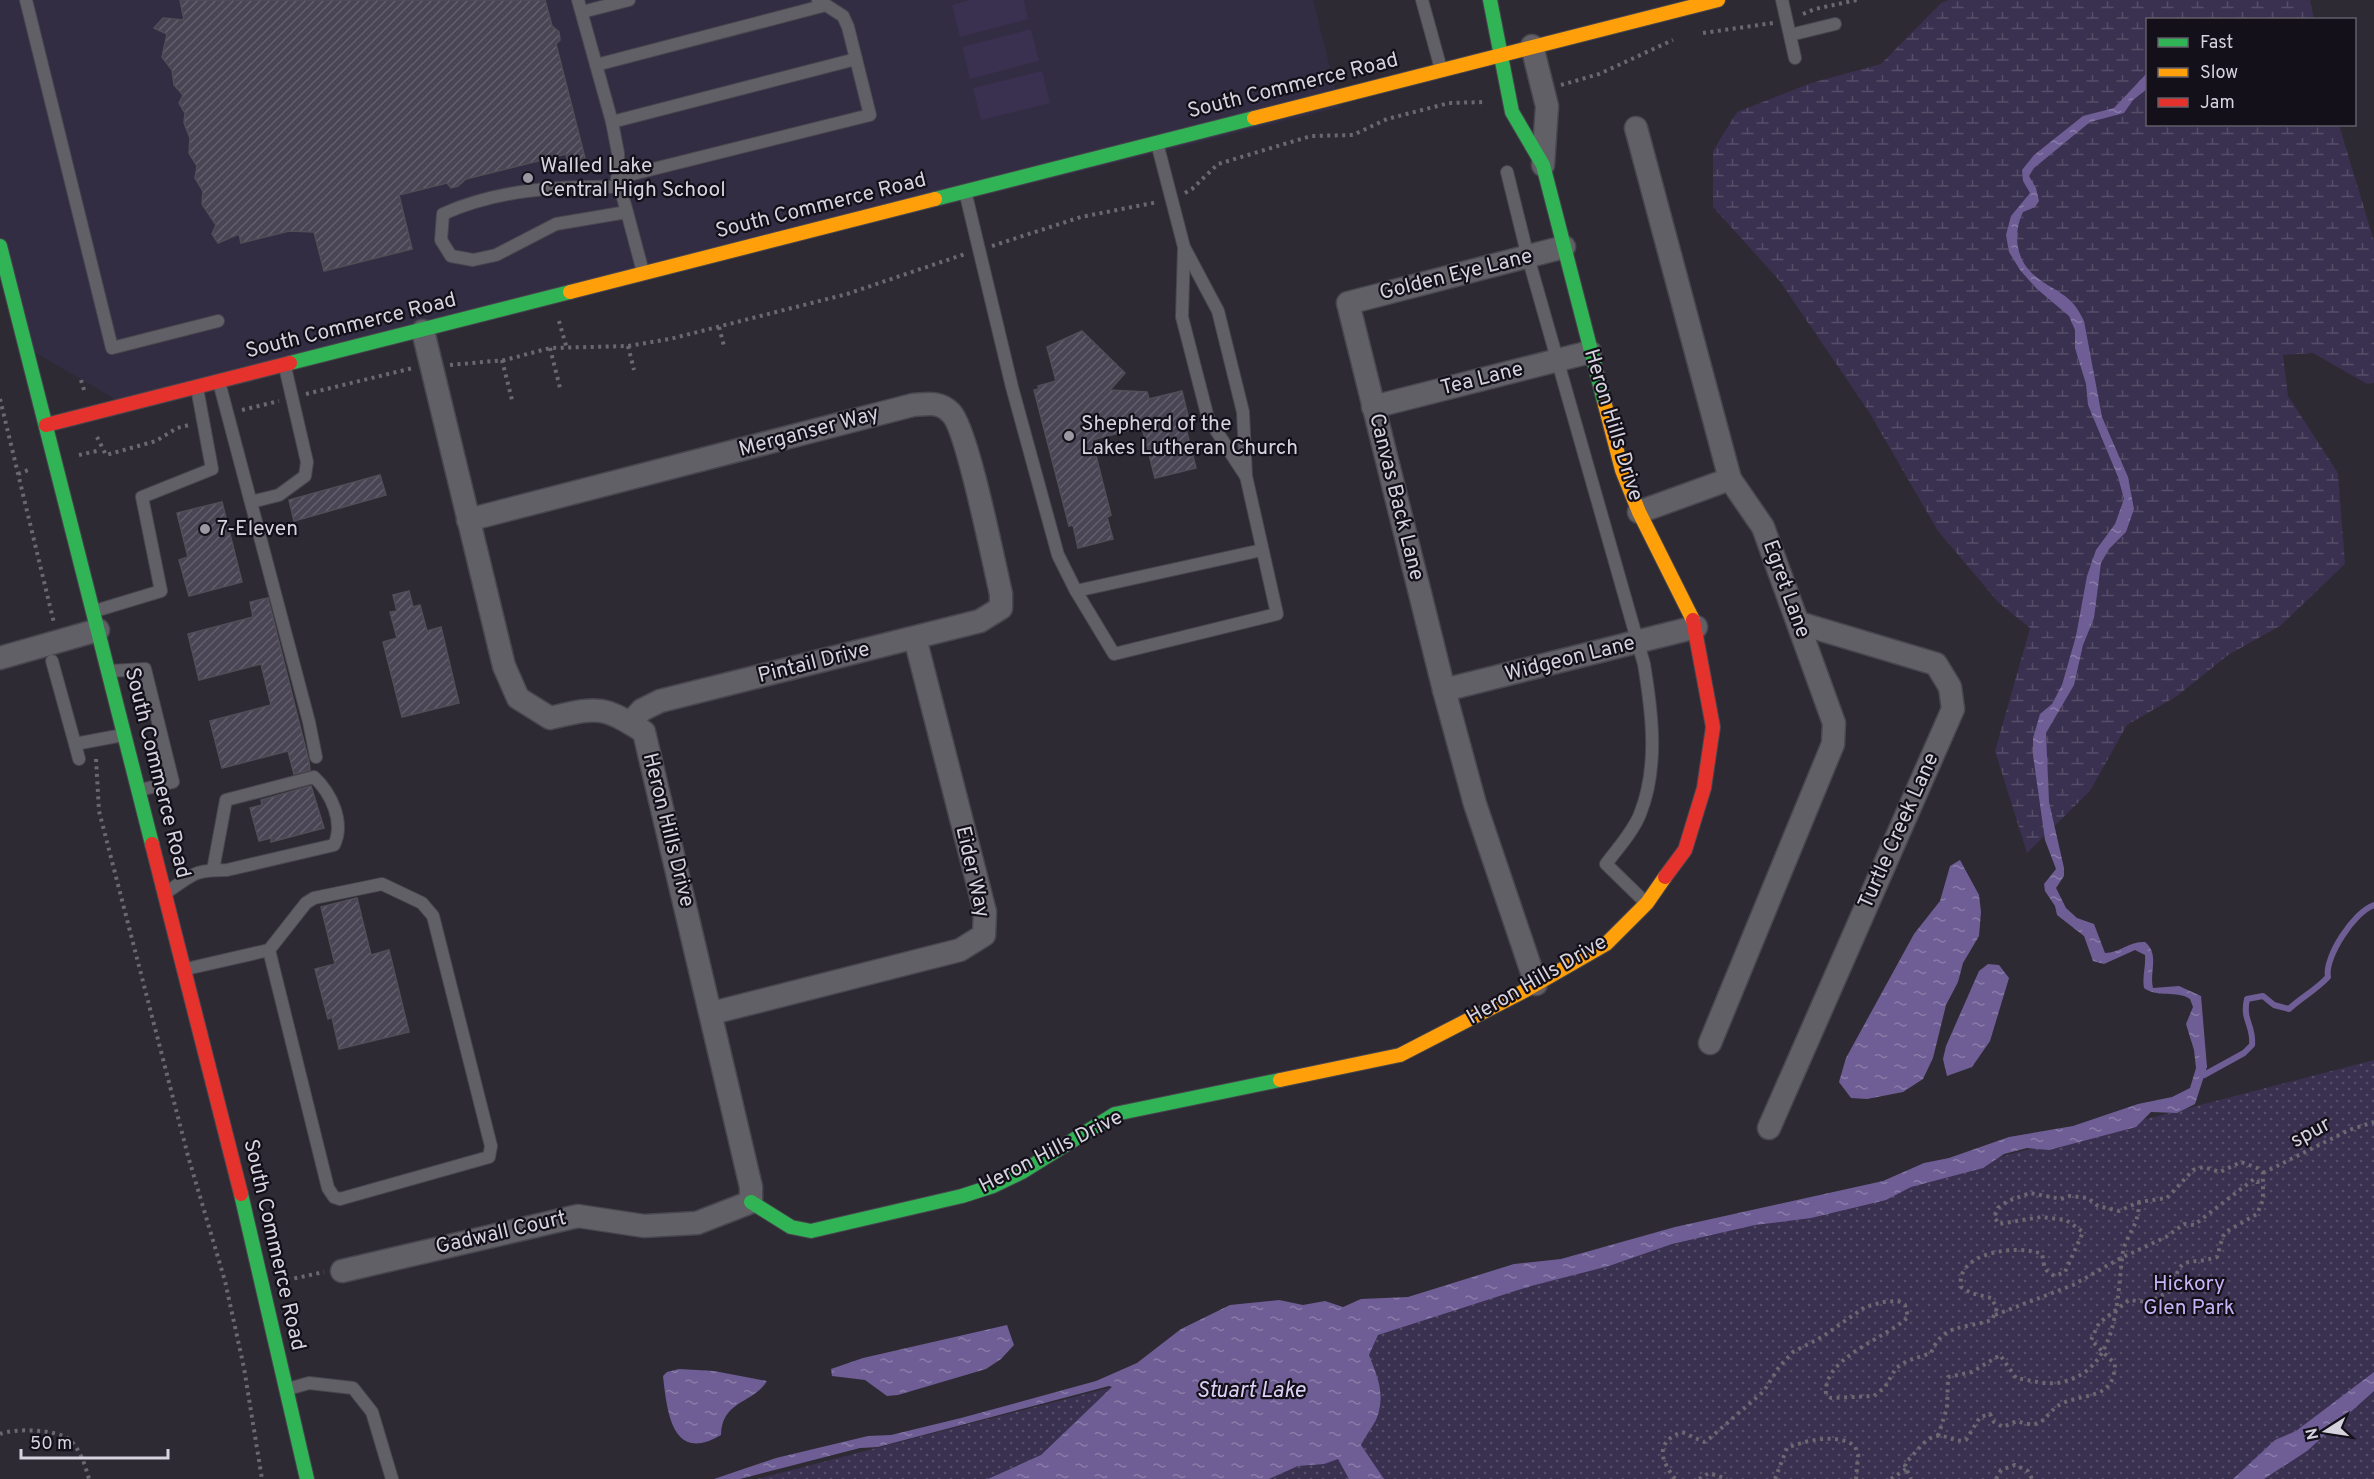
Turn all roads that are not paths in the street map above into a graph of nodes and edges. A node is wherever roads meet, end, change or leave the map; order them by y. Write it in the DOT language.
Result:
graph roads {
  1 [pos="26,0"];
  2 [pos="629,0"];
  3 [pos="1422,0"];
  4 [pos="1490,0"];
  5 [pos="1718,0"];
  6 [pos="1782,0"];
  7 [pos="822,2"];
  8 [pos="580,6"];
  9 [pos="1835,24"];
  10 [pos="1790,34"];
  11 [pos="1532,46"];
  12 [pos="1501,56"];
  13 [pos="1795,58"];
  14 [pos="856,59"];
  15 [pos="596,65"];
  16 [pos="1441,70"];
  17 [pos="612,122"];
  18 [pos="1636,128"];
  19 [pos="1156,142"];
  20 [pos="1543,165"];
  21 [pos="1507,172"];
  22 [pos="619,183"];
  23 [pos="965,191"];
  24 [pos="627,212"];
  25 [pos="0,246"];
  26 [pos="1184,247"];
  27 [pos="1564,247"];
  28 [pos="1528,257"];
  29 [pos="644,272"];
  30 [pos="1348,303"];
  31 [pos="218,321"];
  32 [pos="423,331"];
  33 [pos="1590,352"];
  34 [pos="1557,360"];
  35 [pos="284,364"];
  36 [pos="219,381"];
  37 [pos="197,386"];
  38 [pos="1373,407"];
  39 [pos="46,425"];
  40 [pos="1246,476"];
  41 [pos="1730,479"];
  42 [pos="251,502"];
  43 [pos="1639,512"];
  44 [pos="468,520"];
  45 [pos="1262,550"];
  46 [pos="1076,591"];
  47 [pos="1001,608"];
  48 [pos="96,621"];
  49 [pos="1799,623"];
  50 [pos="1696,627"];
  51 [pos="915,638"];
  52 [pos="1636,644"];
  53 [pos="55,651"];
  54 [pos="0,658"];
  55 [pos="109,671"];
  56 [pos="1444,690"];
  57 [pos="630,723"];
  58 [pos="124,734"];
  59 [pos="75,744"];
  60 [pos="316,757"];
  61 [pos="79,759"];
  62 [pos="140,790"];
  63 [pos="213,870"];
  64 [pos="166,893"];
  65 [pos="1647,903"];
  66 [pos="269,950"];
  67 [pos="186,969"];
  68 [pos="1536,984"];
  69 [pos="712,1013"];
  70 [pos="1710,1043"];
  71 [pos="1769,1128"];
  72 [pos="751,1194"];
  73 [pos="342,1270"];
  74 [pos="286,1389"];
  75 [pos="307,1479"];
  76 [pos="392,1479"];
  1 -- 31 [label="lane"];
  2 -- 8 [label="lane"];
  3 -- 16 [label="lane"];
  4 -- 12 [label="street, Heron Hills Drive"];
  5 -- 11 [label="street, South Commerce Road"];
  6 -- 10 [label="lane"];
  7 -- 14 [label="lane"];
  7 -- 15 [label="lane"];
  8 -- 15 [label="lane"];
  9 -- 10 [label="lane"];
  10 -- 13 [label="lane"];
  11 -- 12 [label="street, South Commerce Road"];
  11 -- 20 [label="street, Heron Hills Drive"];
  12 -- 16 [label="street, South Commerce Road"];
  12 -- 20 [label="street, Heron Hills Drive"];
  14 -- 17 [label="lane"];
  14 -- 22 [label="lane"];
  15 -- 17 [label="lane"];
  16 -- 19 [label="street, South Commerce Road"];
  17 -- 22 [label="lane"];
  18 -- 41 [label="street, Egret Lane"];
  19 -- 23 [label="street, South Commerce Road"];
  19 -- 26 [label="lane"];
  20 -- 27 [label="street, Heron Hills Drive"];
  21 -- 28 [label="lane"];
  22 -- 24 [label="lane"];
  22 -- 24 [label="lane"];
  23 -- 29 [label="street, South Commerce Road"];
  23 -- 46 [label="lane"];
  24 -- 29 [label="lane"];
  25 -- 39 [label="street"];
  26 -- 40 [label="lane"];
  26 -- 40 [label="lane"];
  27 -- 28 [label="street, Golden Eye Lane"];
  27 -- 33 [label="street, Heron Hills Drive"];
  28 -- 30 [label="street, Golden Eye Lane"];
  28 -- 34 [label="lane"];
  29 -- 32 [label="street, South Commerce Road"];
  30 -- 38 [label="street, Canvas Back Lane"];
  32 -- 35 [label="street, South Commerce Road"];
  32 -- 44 [label="street, Heron Hills Drive"];
  33 -- 34 [label="street, Tea Lane"];
  33 -- 43 [label="street, Heron Hills Drive"];
  34 -- 38 [label="street, Tea Lane"];
  34 -- 52 [label="lane"];
  35 -- 36 [label="street, South Commerce Road"];
  35 -- 42 [label="lane"];
  36 -- 37 [label="street, South Commerce Road"];
  36 -- 42 [label="lane"];
  37 -- 39 [label="street, South Commerce Road"];
  37 -- 48 [label="lane"];
  38 -- 56 [label="street, Canvas Back Lane"];
  39 -- 48 [label="street, South Commerce Road"];
  40 -- 45 [label="lane"];
  41 -- 43 [label="street"];
  41 -- 49 [label="street, Egret Lane"];
  42 -- 60 [label="lane"];
  43 -- 50 [label="street, Heron Hills Drive"];
  44 -- 47 [label="street, Merganser Way"];
  44 -- 57 [label="street, Heron Hills Drive"];
  45 -- 46 [label="lane"];
  45 -- 46 [label="lane"];
  47 -- 51 [label="street, Pintail Drive"];
  48 -- 53 [label="street"];
  48 -- 55 [label="street, South Commerce Road"];
  49 -- 70 [label="street, Egret Lane"];
  49 -- 71 [label="street, Turtle Creek Lane"];
  50 -- 52 [label="street, Widgeon Lane"];
  50 -- 65 [label="street, Heron Hills Drive"];
  51 -- 57 [label="street, Pintail Drive"];
  51 -- 69 [label="street, Eider Way"];
  52 -- 56 [label="street, Widgeon Lane"];
  52 -- 65 [label="lane"];
  53 -- 54 [label="street"];
  53 -- 59 [label="lane"];
  55 -- 58 [label="street, South Commerce Road"];
  55 -- 62 [label="lane"];
  56 -- 68 [label="street, Canvas Back Lane"];
  57 -- 69 [label="street, Heron Hills Drive"];
  58 -- 59 [label="lane"];
  58 -- 62 [label="street, South Commerce Road"];
  59 -- 61 [label="lane"];
  62 -- 64 [label="street, South Commerce Road"];
  63 -- 63 [label="lane"];
  63 -- 64 [label="lane"];
  64 -- 67 [label="street, South Commerce Road"];
  65 -- 68 [label="street, Heron Hills Drive"];
  66 -- 66 [label="lane"];
  66 -- 67 [label="lane"];
  67 -- 74 [label="street, South Commerce Road"];
  68 -- 72 [label="street, Heron Hills Drive"];
  69 -- 72 [label="street, Heron Hills Drive"];
  72 -- 73 [label="street, Gadwall Court"];
  74 -- 75 [label="street, South Commerce Road"];
  74 -- 76 [label="lane"];
}
